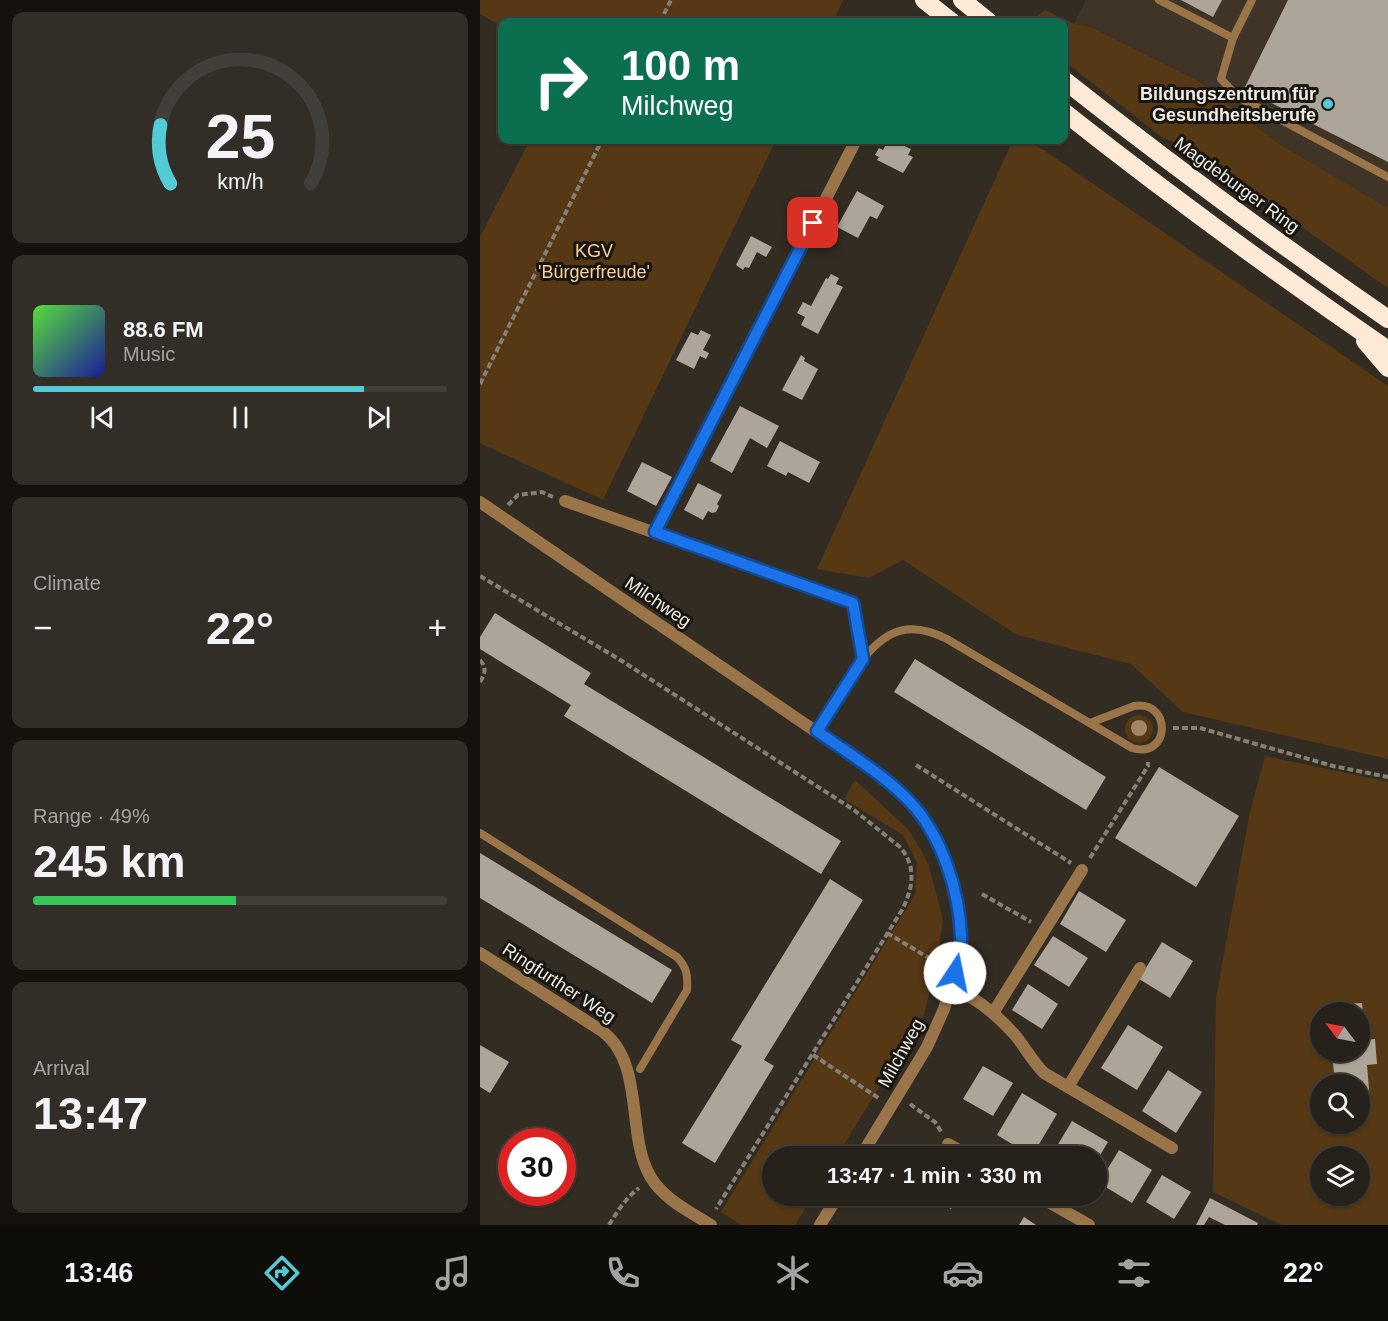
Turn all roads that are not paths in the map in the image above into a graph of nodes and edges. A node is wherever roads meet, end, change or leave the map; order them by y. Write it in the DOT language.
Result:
graph roads {
  1 [pos="924,0"];
  2 [pos="962,0"];
  3 [pos="1159,0"];
  4 [pos="1252,0"];
  5 [pos="947,18"];
  6 [pos="984,18"];
  7 [pos="1233,38"];
  8 [pos="1068,84"];
  9 [pos="1068,115"];
  10 [pos="854,144"];
  11 [pos="1388,177"];
  12 [pos="1388,320"];
  13 [pos="1352,325"];
  14 [pos="1388,350"];
  15 [pos="1388,368"];
  16 [pos="565,501"];
  17 [pos="480,502"];
  18 [pos="655,532"];
  19 [pos="863,659"];
  20 [pos="1090,723"];
  21 [pos="817,731"];
  22 [pos="480,833"];
  23 [pos="1082,870"];
  24 [pos="480,953"];
  25 [pos="1140,968"];
  26 [pos="950,988"];
  27 [pos="993,1012"];
  28 [pos="640,1069"];
  29 [pos="1068,1087"];
  30 [pos="948,1144"];
  31 [pos="867,1146"];
  32 [pos="952,1146"];
  33 [pos="1172,1148"];
  34 [pos="832,1206"];
  35 [pos="1056,1206"];
  36 [pos="709,1224"];
  37 [pos="820,1225"];
  38 [pos="1089,1225"];
  1 -- 5 [label="highway"];
  2 -- 6 [label="highway"];
  3 -- 7 [label="lane"];
  4 -- 7 [label="lane"];
  7 -- 11 [label="lane"];
  8 -- 12 [label="highway, Magdeburger Ring"];
  9 -- 13 [label="highway"];
  10 -- 18 [label="street"];
  13 -- 14 [label="highway"];
  13 -- 15 [label="highway"];
  16 -- 18 [label="street"];
  17 -- 21 [label="street, Milchweg"];
  18 -- 19 [label="street"];
  19 -- 20 [label="lane"];
  19 -- 21 [label="street"];
  20 -- 20 [label="lane"];
  21 -- 26 [label="street, Milchweg"];
  22 -- 28 [label="lane"];
  23 -- 27 [label="street"];
  24 -- 36 [label="street, Ringfurther Weg"];
  25 -- 29 [label="street"];
  26 -- 27 [label="street"];
  26 -- 31 [label="street, Milchweg"];
  27 -- 29 [label="street"];
  29 -- 33 [label="street"];
  30 -- 32 [label="street"];
  34 -- 37 [label="street"];
  35 -- 38 [label="street"];
}
